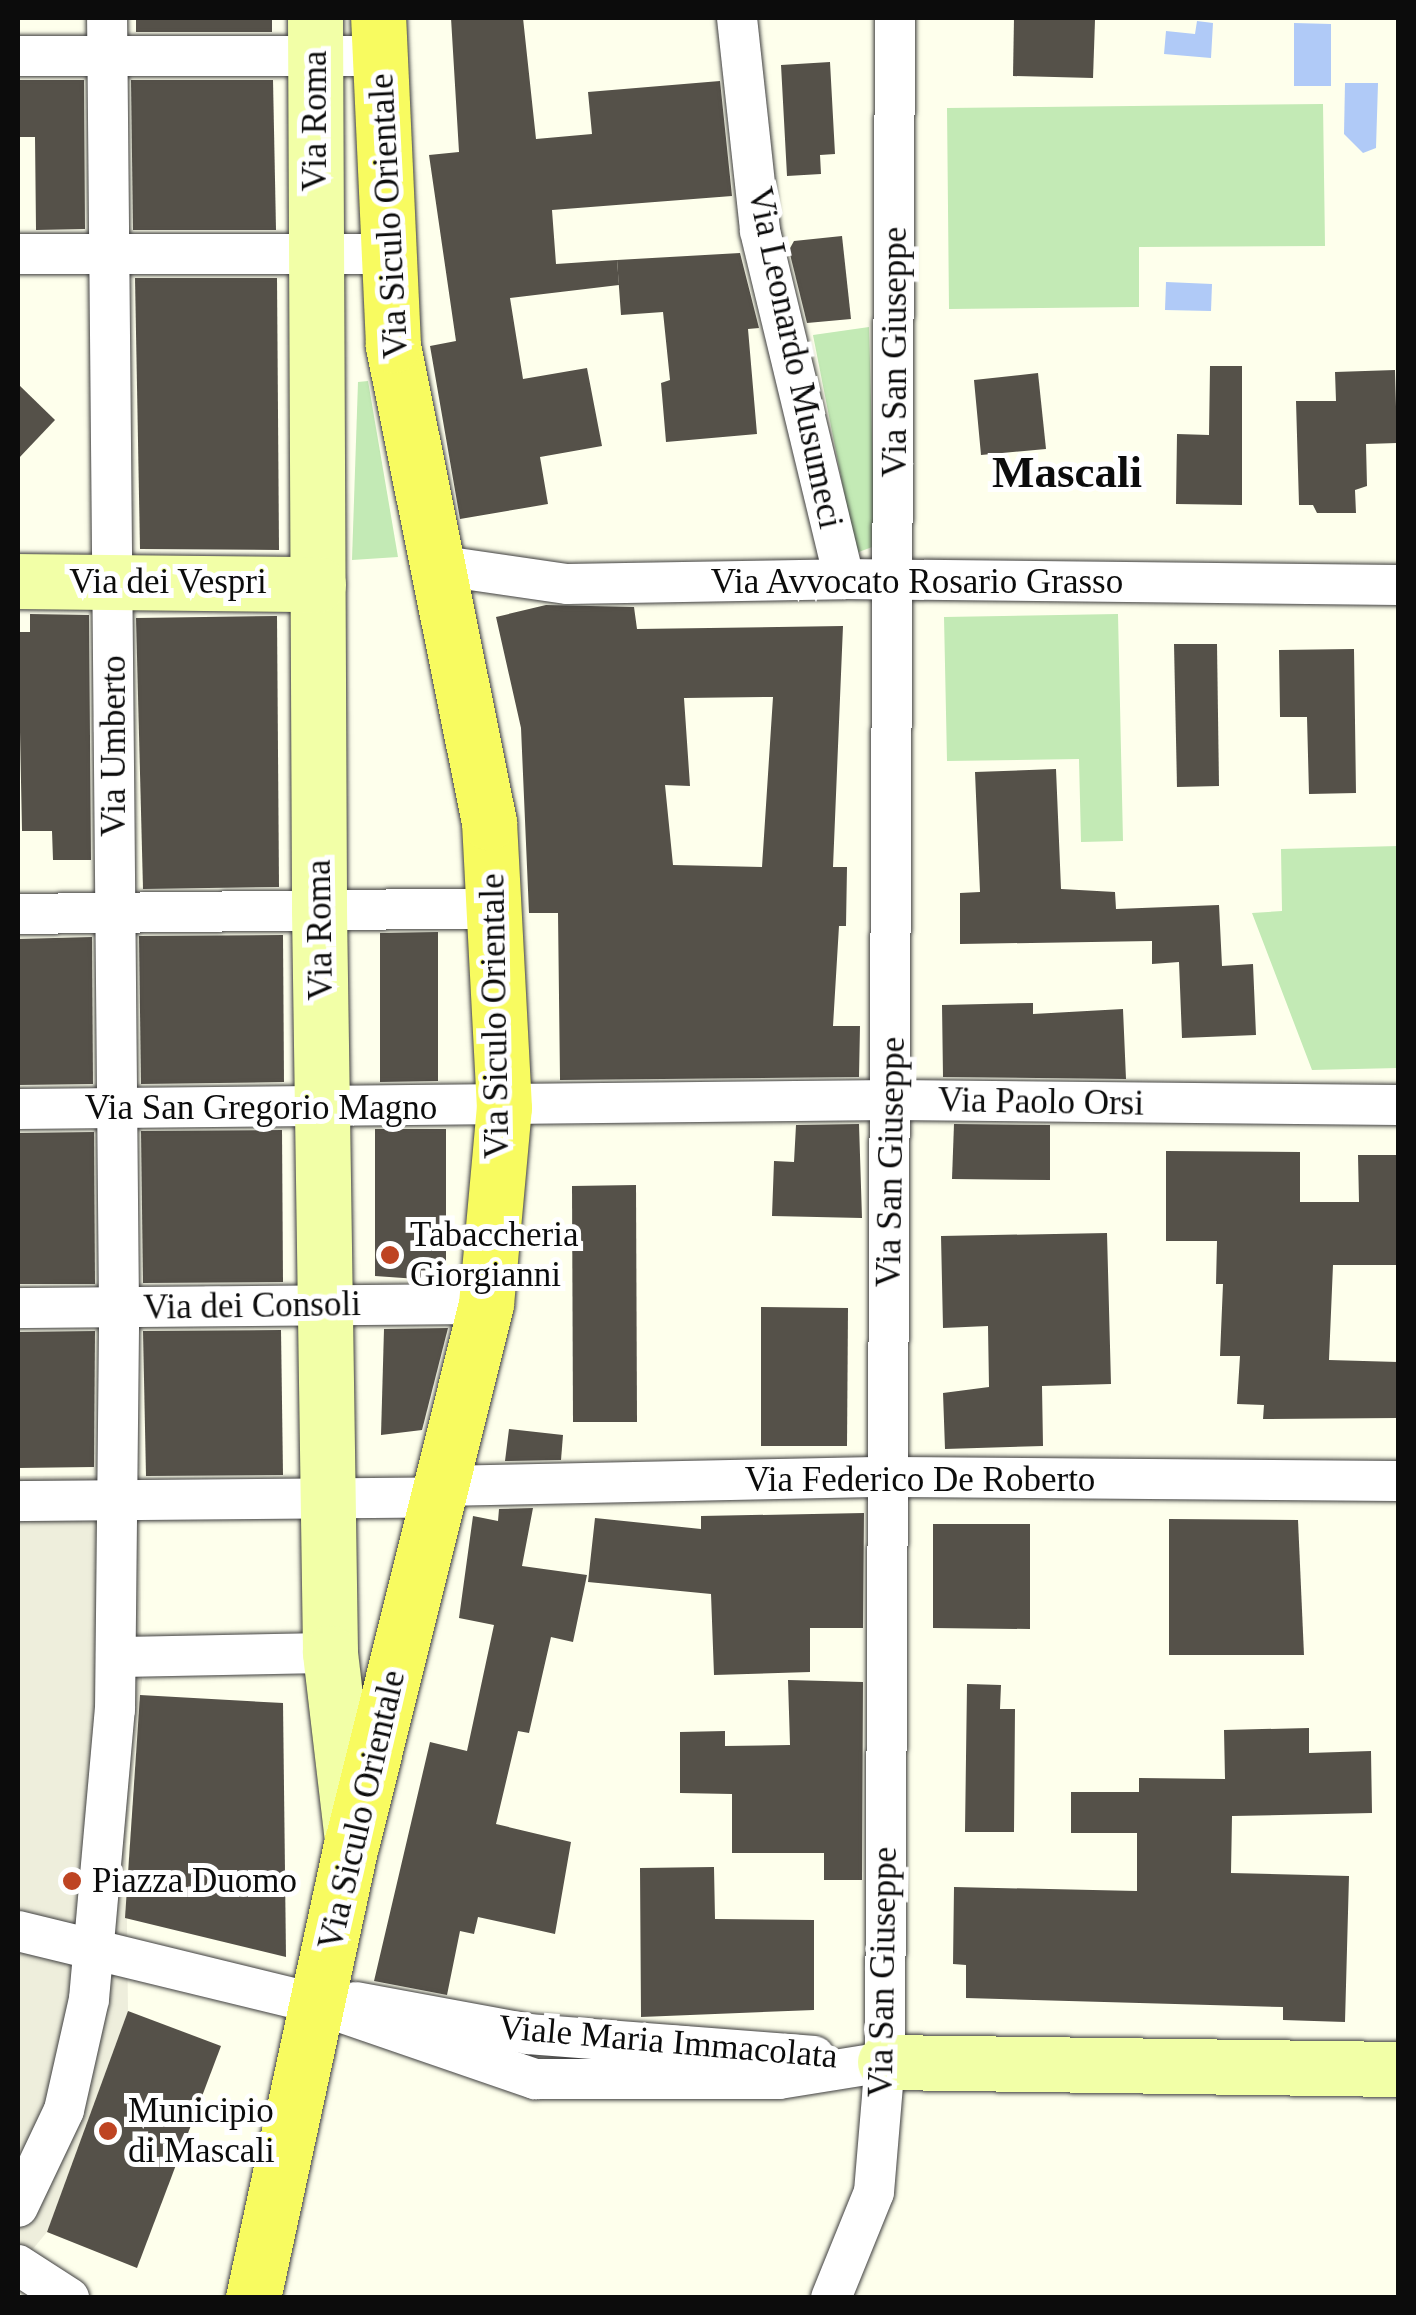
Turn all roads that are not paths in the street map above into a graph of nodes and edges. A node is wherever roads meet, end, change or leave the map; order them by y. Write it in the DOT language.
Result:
graph roads {
  1 [pos="737,18"];
  2 [pos="895,18"];
  3 [pos="108,37"];
  4 [pos="315,37"];
  5 [pos="379,37"];
  6 [pos="18,56"];
  7 [pos="18,254"];
  8 [pos="110,254"];
  9 [pos="315,254"];
  10 [pos="389,254"];
  11 [pos="436,565"];
  12 [pos="844,579"];
  13 [pos="894,580"];
  14 [pos="18,581"];
  15 [pos="113,582"];
  16 [pos="318,584"];
  17 [pos="1398,585"];
  18 [pos="497,908"];
  19 [pos="318,910"];
  20 [pos="114,912"];
  21 [pos="18,914"];
  22 [pos="892,1100"];
  23 [pos="1398,1105"];
  24 [pos="323,1107"];
  25 [pos="117,1108"];
  26 [pos="504,1108"];
  27 [pos="18,1109"];
  28 [pos="325,1304"];
  29 [pos="486,1304"];
  30 [pos="18,1308"];
  31 [pos="119,1308"];
  32 [pos="887,1477"];
  33 [pos="1398,1481"];
  34 [pos="440,1491"];
  35 [pos="126,1492"];
  36 [pos="329,1499"];
  37 [pos="18,1501"];
  38 [pos="330,1653"];
  39 [pos="129,1657"];
  40 [pos="352,1842"];
  41 [pos="18,1931"];
  42 [pos="110,1954"];
  43 [pos="317,2004"];
  44 [pos="885,2062"];
  45 [pos="1398,2070"];
  46 [pos="18,2206"];
  47 [pos="18,2265"];
  48 [pos="69,2298"];
  49 [pos="253,2298"];
  50 [pos="831,2298"];
  1 -- 12 [label="street, Via Leonardo Musumeci"];
  2 -- 13 [label="street, Via San Giuseppe"];
  3 -- 4 [label="street"];
  3 -- 6 [label="street"];
  3 -- 8 [label="street, Via Umberto"];
  4 -- 5 [label="street"];
  4 -- 9 [label="street, Via Roma"];
  5 -- 10 [label="main road, Via Siculo Orientale"];
  7 -- 8 [label="street"];
  8 -- 9 [label="street"];
  8 -- 15 [label="street, Via Umberto"];
  9 -- 10 [label="street"];
  9 -- 16 [label="street, Via Roma"];
  10 -- 11 [label="main road, Via Siculo Orientale"];
  11 -- 12 [label="street, Via Avvocato Rosario Grasso"];
  11 -- 18 [label="main road, Via Siculo Orientale"];
  12 -- 13 [label="street, Via Avvocato Rosario Grasso"];
  13 -- 17 [label="street, Via Avvocato Rosario Grasso"];
  13 -- 22 [label="street, Via San Giuseppe"];
  14 -- 15 [label="street, Via dei Vespri"];
  15 -- 16 [label="street, Via dei Vespri"];
  15 -- 20 [label="street, Via Umberto"];
  16 -- 19 [label="street, Via Roma"];
  18 -- 19 [label="street"];
  18 -- 26 [label="main road, Via Siculo Orientale"];
  19 -- 20 [label="street"];
  19 -- 24 [label="street, Via Roma"];
  20 -- 21 [label="street"];
  20 -- 25 [label="street, Via Umberto"];
  22 -- 23 [label="street, Via Paolo Orsi"];
  22 -- 26 [label="street, Via Paolo Orsi"];
  22 -- 32 [label="street, Via San Giuseppe"];
  24 -- 25 [label="street, Via San Gregorio Magno"];
  24 -- 26 [label="street, Via San Gregorio Magno"];
  24 -- 28 [label="street, Via Roma"];
  25 -- 27 [label="street, Via San Gregorio Magno"];
  25 -- 31 [label="street, Via Umberto"];
  26 -- 29 [label="main road, Via Siculo Orientale"];
  28 -- 29 [label="street, Via dei Consoli"];
  28 -- 31 [label="street, Via dei Consoli"];
  28 -- 36 [label="street, Via Roma"];
  29 -- 34 [label="main road, Via Siculo Orientale"];
  30 -- 31 [label="street, Via dei Consoli"];
  31 -- 35 [label="street, Via Umberto"];
  32 -- 33 [label="street, Via Federico De Roberto"];
  32 -- 34 [label="street, Via Federico De Roberto"];
  32 -- 44 [label="street, Via San Giuseppe"];
  34 -- 36 [label="street, Via Federico De Roberto"];
  34 -- 40 [label="main road, Via Siculo Orientale"];
  35 -- 36 [label="street, Via Federico De Roberto"];
  35 -- 37 [label="street, Via Federico De Roberto"];
  35 -- 39 [label="street, Via Umberto"];
  36 -- 38 [label="street, Via Roma"];
  38 -- 39 [label="street"];
  38 -- 40 [label="street, Via Roma"];
  39 -- 42 [label="street, Via Umberto"];
  40 -- 43 [label="main road, Via Siculo Orientale"];
  41 -- 42 [label="street, Viale Maria Immacolata"];
  42 -- 43 [label="street, Viale Maria Immacolata"];
  42 -- 46 [label="street, Via Umberto"];
  43 -- 44 [label="street, Viale Maria Immacolata"];
  43 -- 49 [label="main road, Via Siculo Orientale"];
  44 -- 45 [label="street, Viale Maria Immacolata"];
  44 -- 50 [label="street, Via San Giuseppe"];
  47 -- 48 [label="street"];
}
